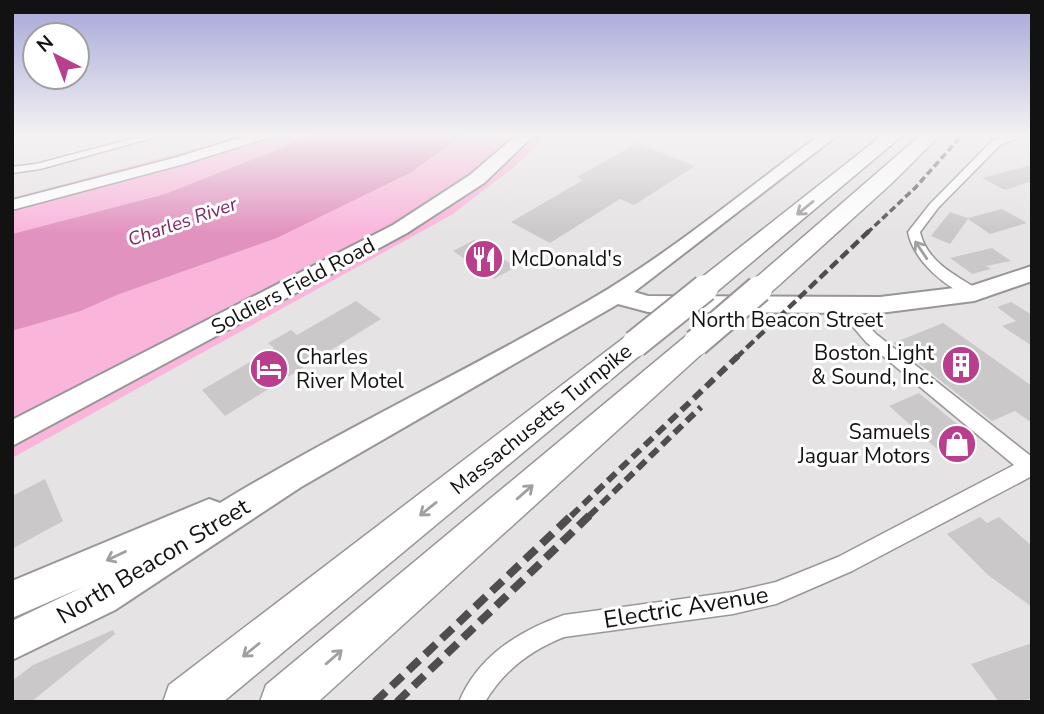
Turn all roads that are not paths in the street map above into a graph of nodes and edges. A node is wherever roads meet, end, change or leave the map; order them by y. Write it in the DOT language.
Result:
graph roads {
  1 [pos="34,167"];
  2 [pos="155,167"];
  3 [pos="490,167"];
  4 [pos="787,167"];
  5 [pos="854,167"];
  6 [pos="898,167"];
  7 [pos="972,167"];
  8 [pos="12,170"];
  9 [pos="12,205"];
  10 [pos="1032,273"];
  11 [pos="974,293"];
  12 [pos="607,300"];
  13 [pos="850,315"];
  14 [pos="12,431"];
  15 [pos="1030,467"];
  16 [pos="290,477"];
  17 [pos="12,600"];
  18 [pos="12,641"];
  19 [pos="186,702"];
  20 [pos="283,702"];
  21 [pos="471,702"];
  1 -- 8 [label="street"];
  2 -- 9 [label="street"];
  3 -- 14 [label="main road, Soldiers Field Road"];
  4 -- 12 [label="main road"];
  5 -- 19 [label="highway, Massachusetts Turnpike, one-way, bridge"];
  20 -- 6 [label="highway, Massachusetts Turnpike, one-way, bridge"];
  11 -- 7 [label="street, one-way"];
  10 -- 11 [label="main road, North Beacon Street"];
  11 -- 13 [label="main road, North Beacon Street"];
  12 -- 13 [label="main road, North Beacon Street"];
  12 -- 16 [label="main road, North Beacon Street"];
  13 -- 15 [label="street"];
  15 -- 21 [label="street, Electric Avenue"];
  16 -- 17 [label="main road, North Beacon Street, one-way"];
  16 -- 18 [label="main road, North Beacon Street"];
}
